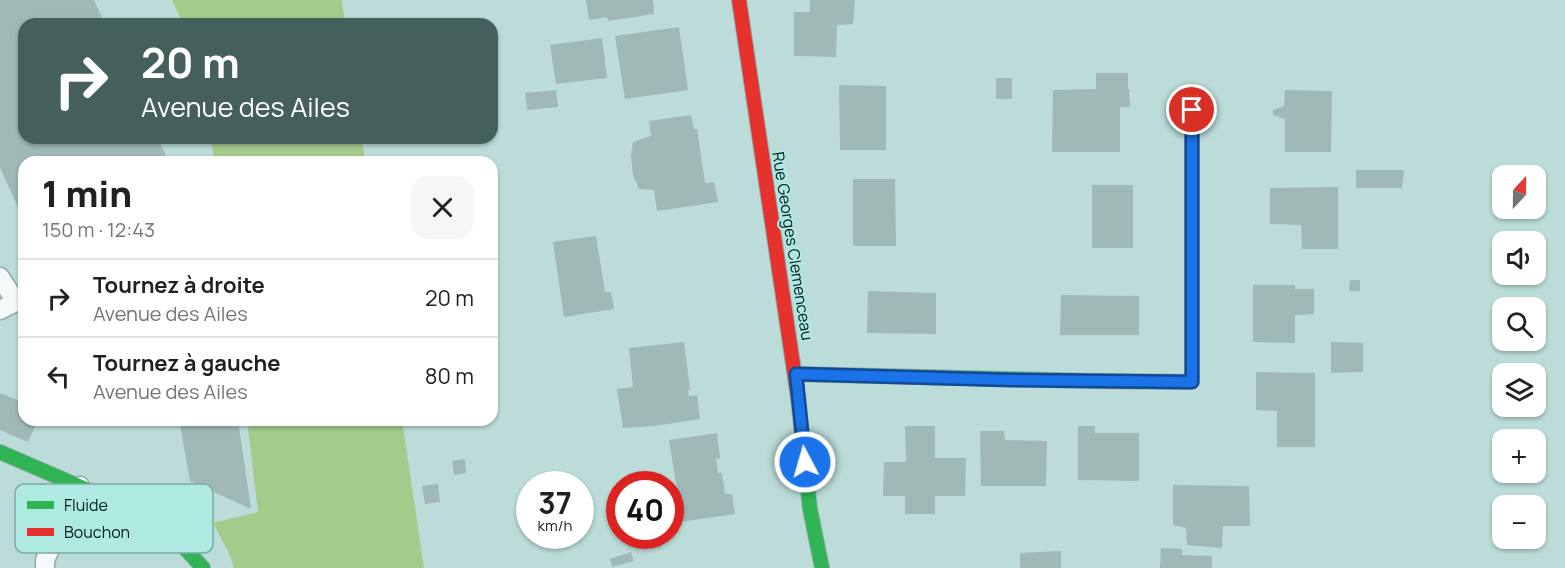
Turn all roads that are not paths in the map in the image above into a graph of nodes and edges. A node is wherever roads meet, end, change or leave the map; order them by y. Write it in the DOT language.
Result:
graph roads {
  1 [pos="739,0"];
  2 [pos="1192,110"];
  3 [pos="0,277"];
  4 [pos="0,310"];
  5 [pos="796,374"];
  6 [pos="0,452"];
  7 [pos="75,484"];
  8 [pos="48,553"];
  9 [pos="189,553"];
  10 [pos="45,568"];
  11 [pos="203,568"];
  12 [pos="822,568"];
  1 -- 5 [label="street, Rue Georges Clemenceau"];
  2 -- 5 [label="street"];
  3 -- 4 [label="lane"];
  5 -- 12 [label="street, Rue Georges Clemenceau"];
  6 -- 7 [label="street"];
  8 -- 10 [label="lane"];
  9 -- 11 [label="street"];
}
